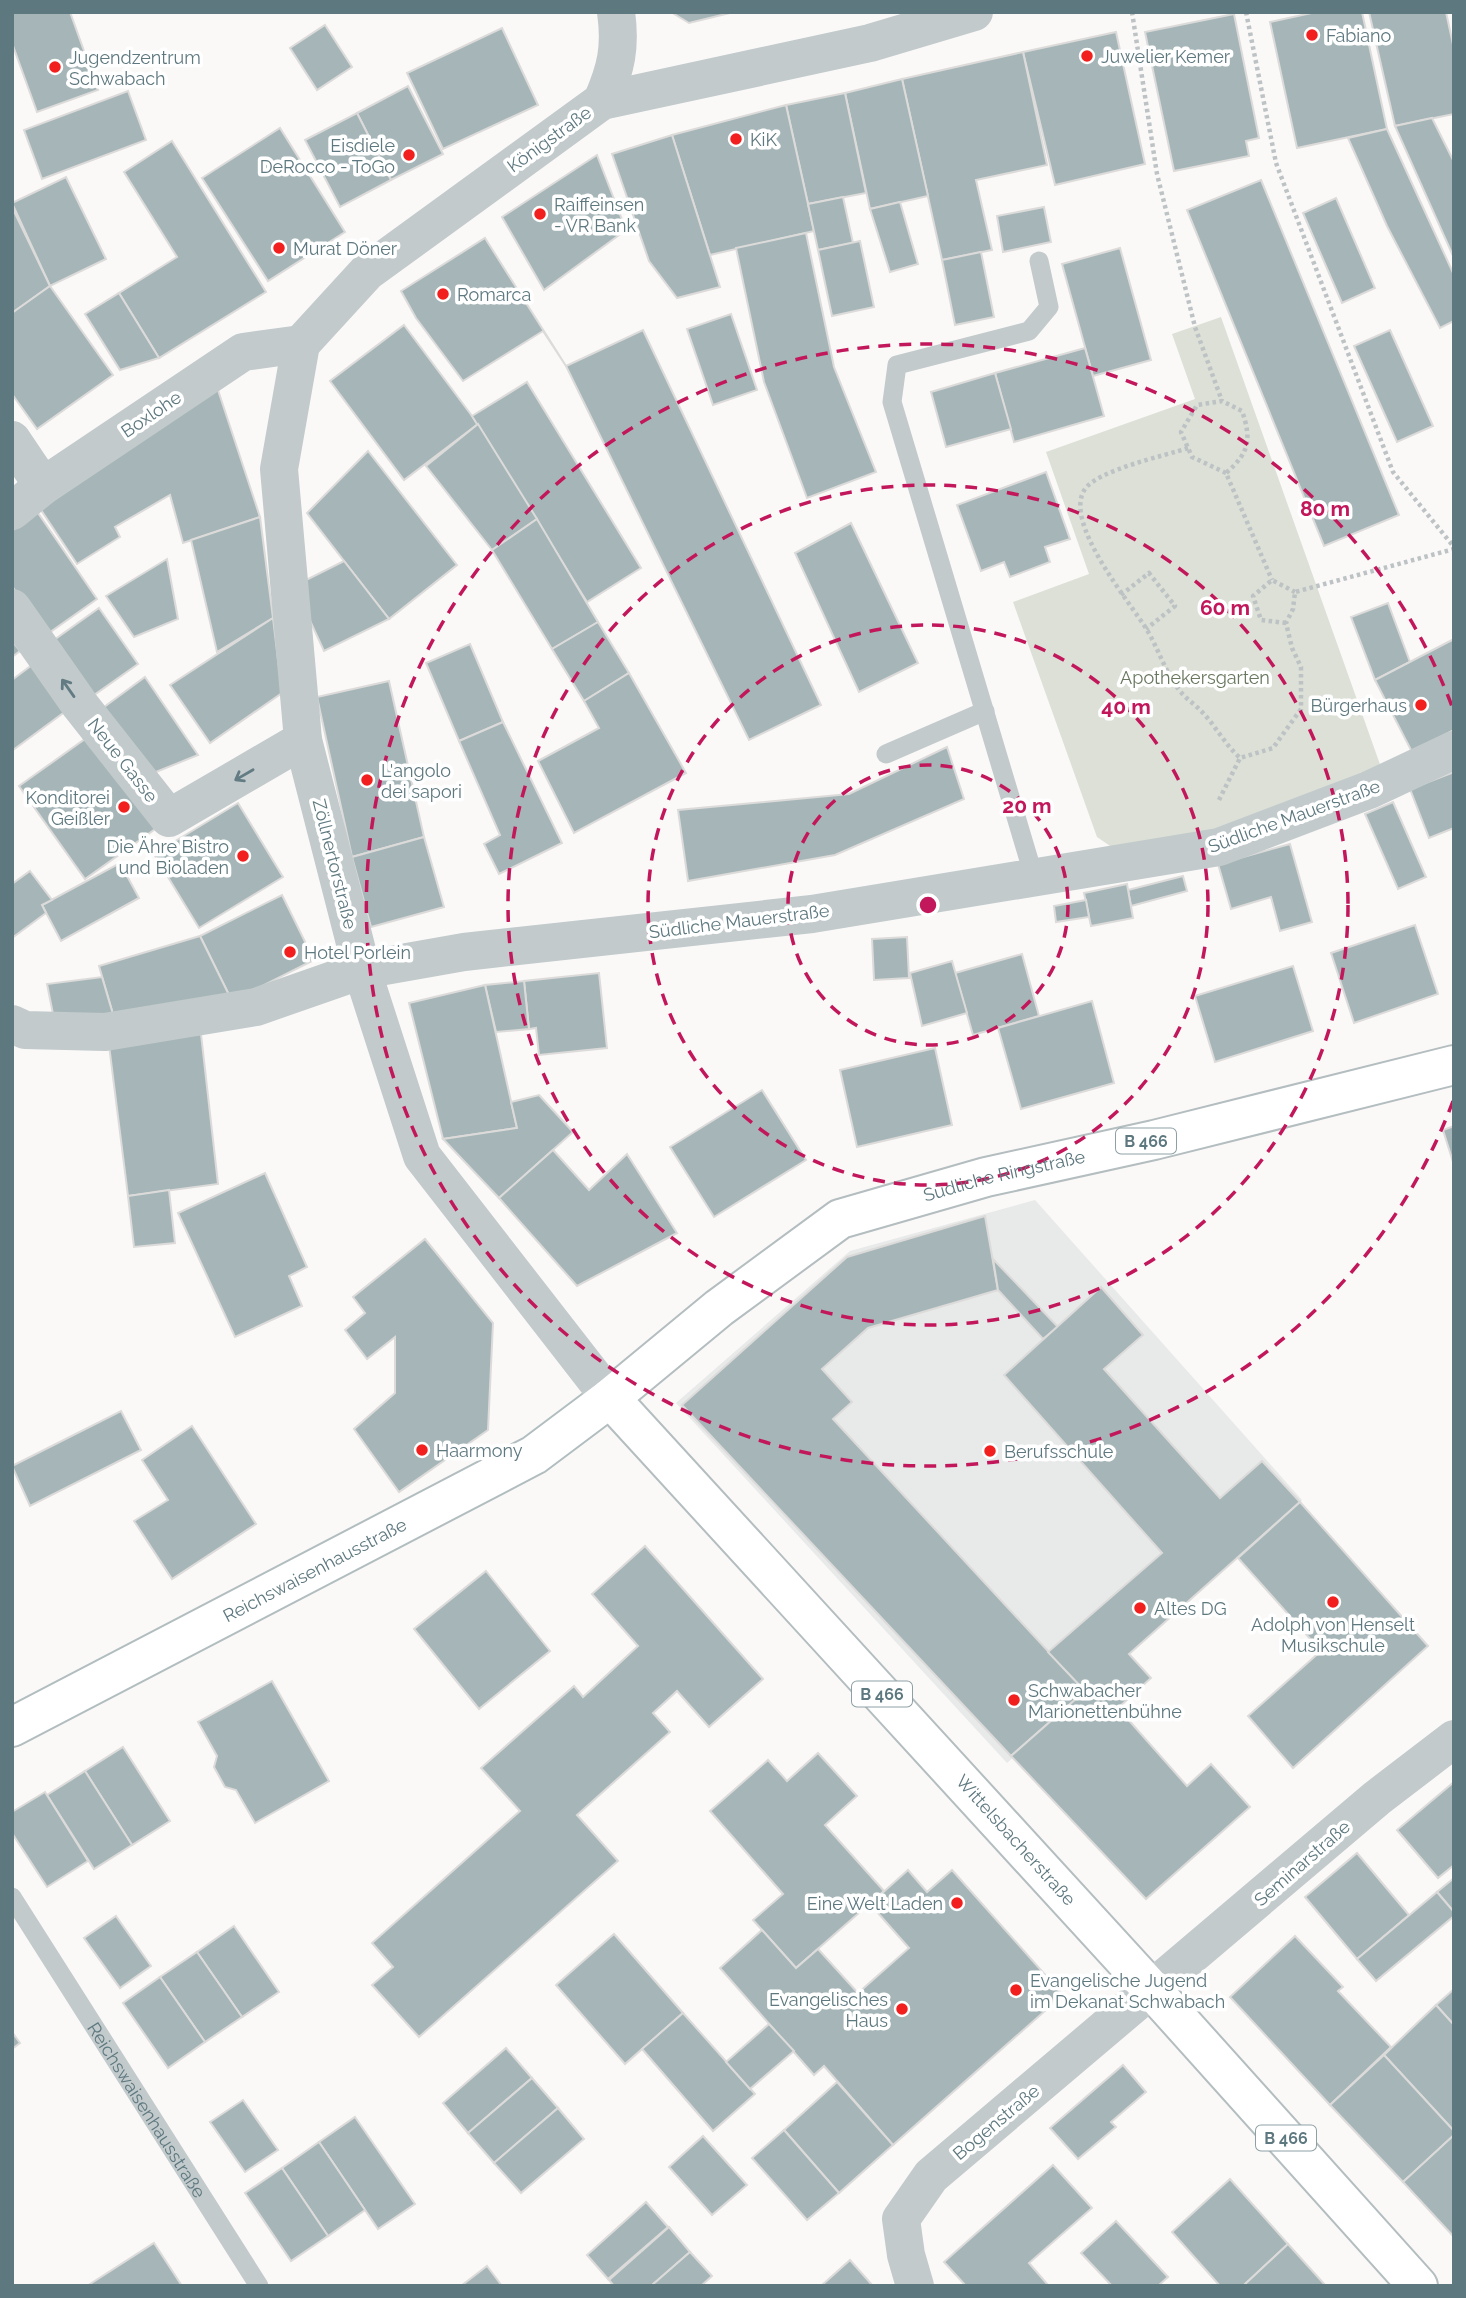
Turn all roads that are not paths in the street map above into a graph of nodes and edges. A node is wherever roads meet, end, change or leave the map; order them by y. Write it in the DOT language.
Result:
graph roads {
  1 [pos="616,12"];
  2 [pos="974,12"];
  3 [pos="602,101"];
  4 [pos="1039,261"];
  5 [pos="301,344"];
  6 [pos="12,440"];
  7 [pos="43,486"];
  8 [pos="12,510"];
  9 [pos="12,608"];
  10 [pos="985,711"];
  11 [pos="303,740"];
  12 [pos="1454,750"];
  13 [pos="886,754"];
  14 [pos="1034,877"];
  15 [pos="362,970"];
  16 [pos="12,1024"];
  17 [pos="1454,1065"];
  18 [pos="610,1398"];
  19 [pos="12,1727"];
  20 [pos="1454,1739"];
  21 [pos="12,1897"];
  22 [pos="1153,1991"];
  23 [pos="259,2286"];
  24 [pos="915,2286"];
  25 [pos="1418,2286"];
  1 -- 3 [label="street"];
  2 -- 3 [label="street, Königstraße"];
  3 -- 5 [label="street, Königstraße"];
  4 -- 10 [label="lane"];
  5 -- 7 [label="street, Boxlohe"];
  5 -- 11 [label="street, Zöllnertorstraße"];
  6 -- 7 [label="street"];
  7 -- 8 [label="street, Boxlohe"];
  11 -- 9 [label="street, Neue Gasse, one-way"];
  10 -- 13 [label="lane"];
  10 -- 14 [label="lane"];
  11 -- 15 [label="street, Zöllnertorstraße"];
  12 -- 14 [label="street, Südliche Mauerstraße"];
  14 -- 15 [label="street, Südliche Mauerstraße"];
  15 -- 16 [label="street, Südliche Mauerstraße"];
  15 -- 18 [label="street, Zöllnertorstraße"];
  17 -- 18 [label="main road, Südliche Ringstraße / B 466"];
  18 -- 19 [label="main road, Reichswaisenhausstraße"];
  18 -- 22 [label="main road, Wittelsbacherstraße / B 466"];
  20 -- 22 [label="street, Seminarstraße"];
  21 -- 23 [label="lane, Reichswaisenhausstraße"];
  22 -- 24 [label="street, Bogenstraße"];
  22 -- 25 [label="main road, Wittelsbacherstraße / B 466"];
}
